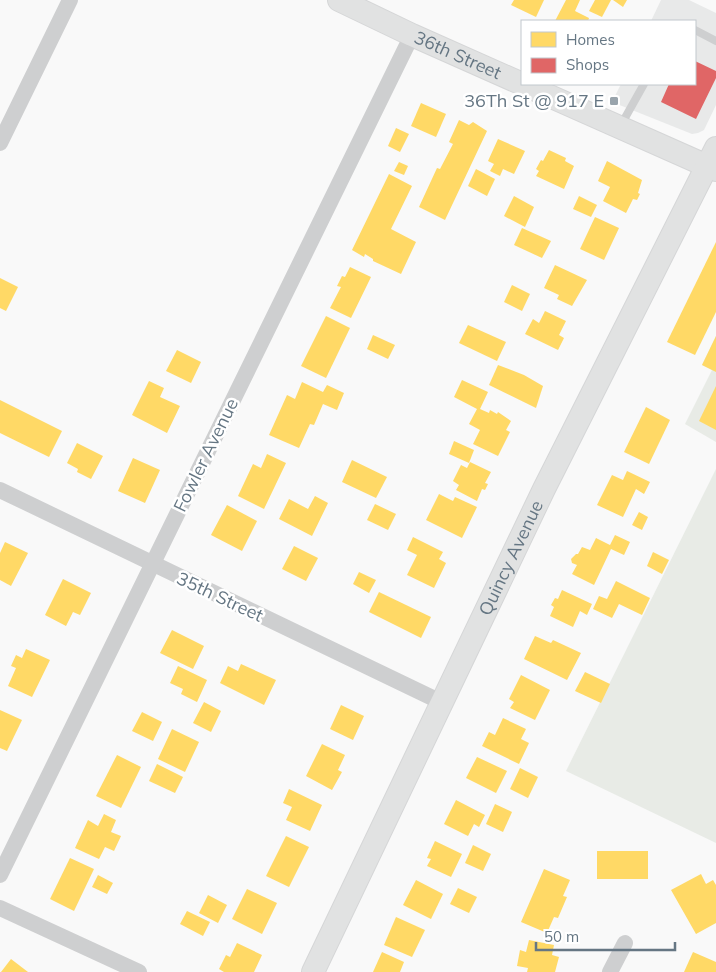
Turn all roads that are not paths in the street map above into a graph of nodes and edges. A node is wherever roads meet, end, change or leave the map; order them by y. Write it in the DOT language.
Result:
graph roads {
  1 [pos="70,0"];
  2 [pos="338,0"];
  3 [pos="696,31"];
  4 [pos="412,35"];
  5 [pos="716,41"];
  6 [pos="521,83"];
  7 [pos="525,85"];
  8 [pos="643,85"];
  9 [pos="620,127"];
  10 [pos="0,143"];
  11 [pos="713,161"];
  12 [pos="0,490"];
  13 [pos="152,564"];
  14 [pos="441,702"];
  15 [pos="0,875"];
  16 [pos="0,908"];
  17 [pos="625,943"];
  18 [pos="139,972"];
  19 [pos="313,972"];
  20 [pos="610,972"];
  1 -- 10 [label="street"];
  2 -- 4 [label="street, 36th Street"];
  3 -- 5 [label="lane"];
  4 -- 6 [label="street, 36th Street"];
  4 -- 13 [label="street, Fowler Avenue"];
  7 -- 9 [label="street, 36th Street"];
  8 -- 9 [label="lane"];
  9 -- 11 [label="street, 36th Street"];
  11 -- 14 [label="street, Quincy Avenue"];
  12 -- 13 [label="street, 35th Street"];
  13 -- 14 [label="street, 35th Street"];
  13 -- 15 [label="street, Fowler Avenue"];
  14 -- 19 [label="street, Quincy Avenue"];
  16 -- 18 [label="street"];
  17 -- 20 [label="street"];
}
